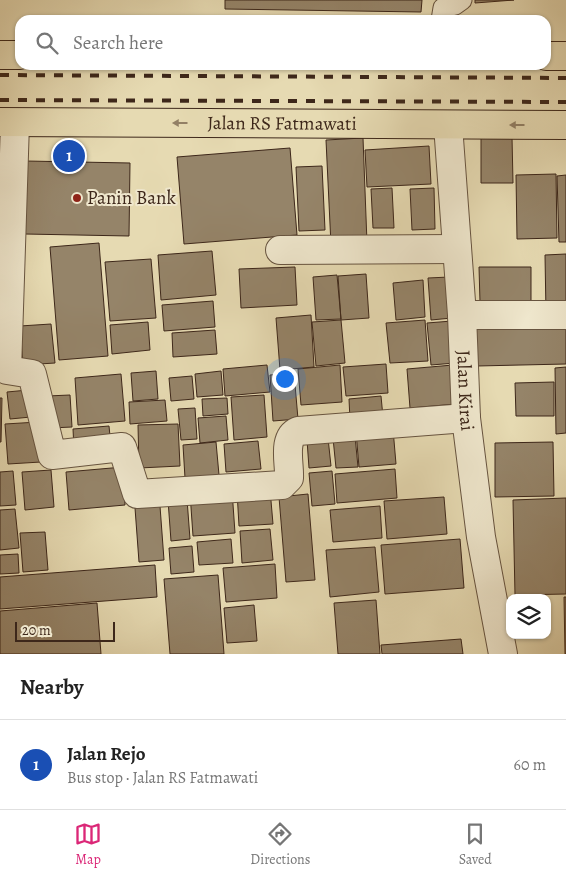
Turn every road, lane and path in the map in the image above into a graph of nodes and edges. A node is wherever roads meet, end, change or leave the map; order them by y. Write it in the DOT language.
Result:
graph roads {
  1 [pos="462,0"];
  2 [pos="442,15"];
  3 [pos="0,55"];
  4 [pos="15,55"];
  5 [pos="551,56"];
  6 [pos="566,56"];
  7 [pos="8,123"];
  8 [pos="448,125"];
  9 [pos="566,125"];
  10 [pos="457,249"];
  11 [pos="280,250"];
  12 [pos="566,314"];
  13 [pos="462,315"];
  14 [pos="466,418"];
  15 [pos="503,654"];
  1 -- 2 [label="lane"];
  3 -- 4 [label="main road"];
  5 -- 6 [label="main road"];
  8 -- 7 [label="main road, Jalan RS Fatmawati, one-way"];
  7 -- 14 [label="street"];
  9 -- 8 [label="main road, Jalan RS Fatmawati, one-way"];
  8 -- 10 [label="street, Jalan Kirai"];
  10 -- 11 [label="street"];
  10 -- 13 [label="street, Jalan Kirai"];
  12 -- 13 [label="street"];
  13 -- 14 [label="street, Jalan Kirai"];
  14 -- 15 [label="street, Jalan Kirai"];
}
